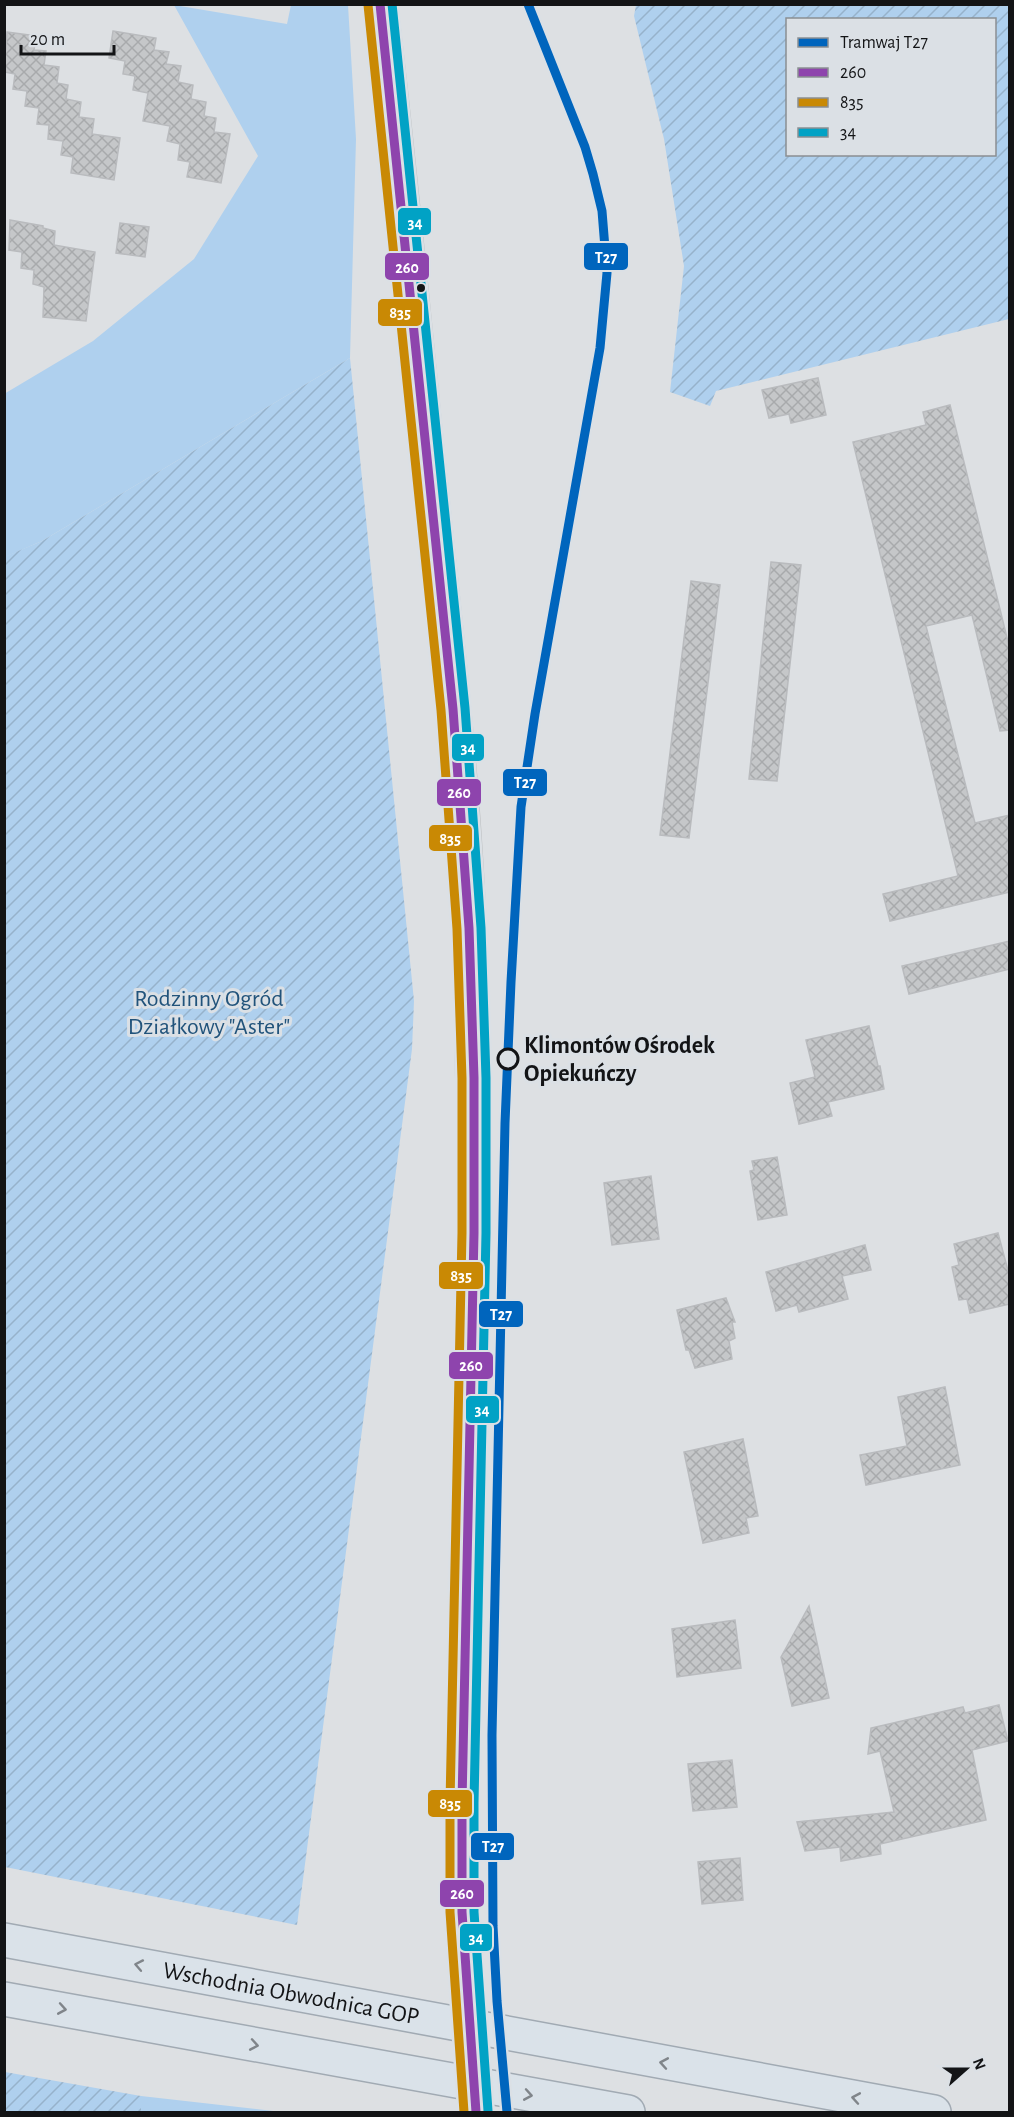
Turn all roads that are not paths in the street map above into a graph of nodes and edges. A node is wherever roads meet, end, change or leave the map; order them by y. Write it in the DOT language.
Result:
graph roads {
  1 [pos="380,4"];
  2 [pos="4,1940"];
  3 [pos="4,1999"];
  4 [pos="476,2112"];
  5 [pos="627,2112"];
  6 [pos="934,2112"];
  1 -- 4 [label="street, bridge"];
  6 -- 2 [label="highway, Wschodnia Obwodnica GOP, one-way"];
  3 -- 5 [label="highway, one-way"];
}
